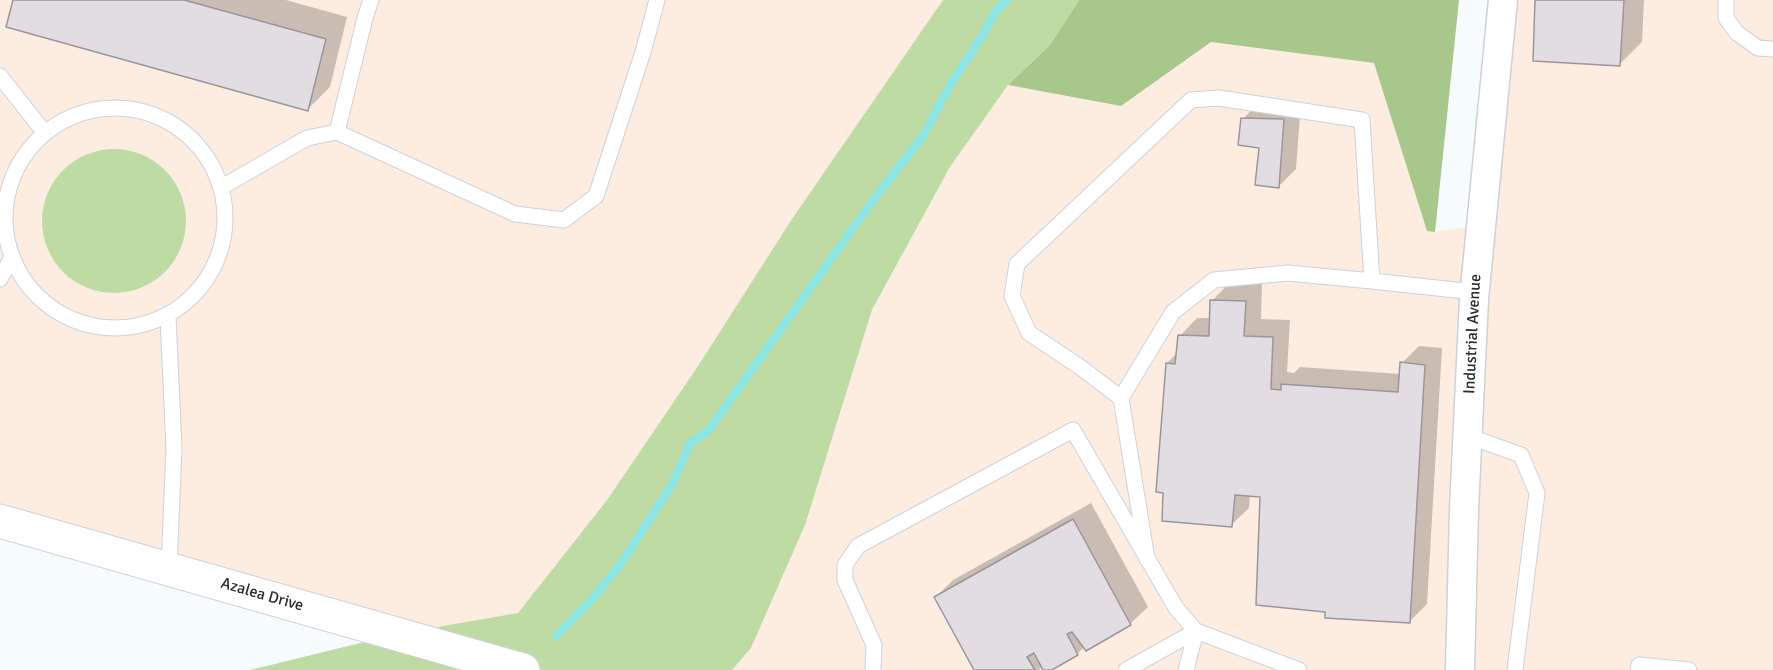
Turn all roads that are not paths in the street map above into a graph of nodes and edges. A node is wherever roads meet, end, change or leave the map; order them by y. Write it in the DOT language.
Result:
graph roads {
  1 [pos="371,0"];
  2 [pos="657,0"];
  3 [pos="1503,0"];
  4 [pos="1726,0"];
  5 [pos="1773,49"];
  6 [pos="0,76"];
  7 [pos="0,97"];
  8 [pos="20,102"];
  9 [pos="44,132"];
  10 [pos="337,132"];
  11 [pos="222,187"];
  12 [pos="11,260"];
  13 [pos="0,279"];
  14 [pos="1372,281"];
  15 [pos="1474,292"];
  16 [pos="168,316"];
  17 [pos="1121,398"];
  18 [pos="1468,436"];
  19 [pos="0,521"];
  20 [pos="1148,559"];
  21 [pos="169,568"];
  22 [pos="1196,631"];
  23 [pos="523,670"];
  24 [pos="873,670"];
  25 [pos="1126,670"];
  26 [pos="1186,670"];
  27 [pos="1299,670"];
  28 [pos="1460,670"];
  29 [pos="1515,670"];
  30 [pos="1638,670"];
  31 [pos="1689,670"];
  1 -- 10 [label="lane"];
  2 -- 10 [label="lane"];
  3 -- 15 [label="street, Industrial Avenue"];
  4 -- 5 [label="lane"];
  6 -- 8 [label="lane"];
  7 -- 8 [label="lane"];
  8 -- 9 [label="lane"];
  9 -- 11 [label="lane"];
  9 -- 12 [label="lane"];
  10 -- 11 [label="lane"];
  11 -- 16 [label="lane"];
  12 -- 13 [label="lane"];
  12 -- 16 [label="lane"];
  14 -- 15 [label="lane"];
  14 -- 17 [label="lane"];
  14 -- 17 [label="lane"];
  15 -- 18 [label="street, Industrial Avenue"];
  16 -- 21 [label="lane"];
  17 -- 20 [label="lane"];
  18 -- 28 [label="street, Industrial Avenue"];
  18 -- 29 [label="lane"];
  19 -- 21 [label="street, Azalea Drive"];
  20 -- 22 [label="lane"];
  20 -- 24 [label="lane"];
  21 -- 23 [label="street, Azalea Drive"];
  22 -- 25 [label="lane"];
  22 -- 26 [label="lane"];
  22 -- 27 [label="lane"];
  30 -- 31 [label="lane"];
}
